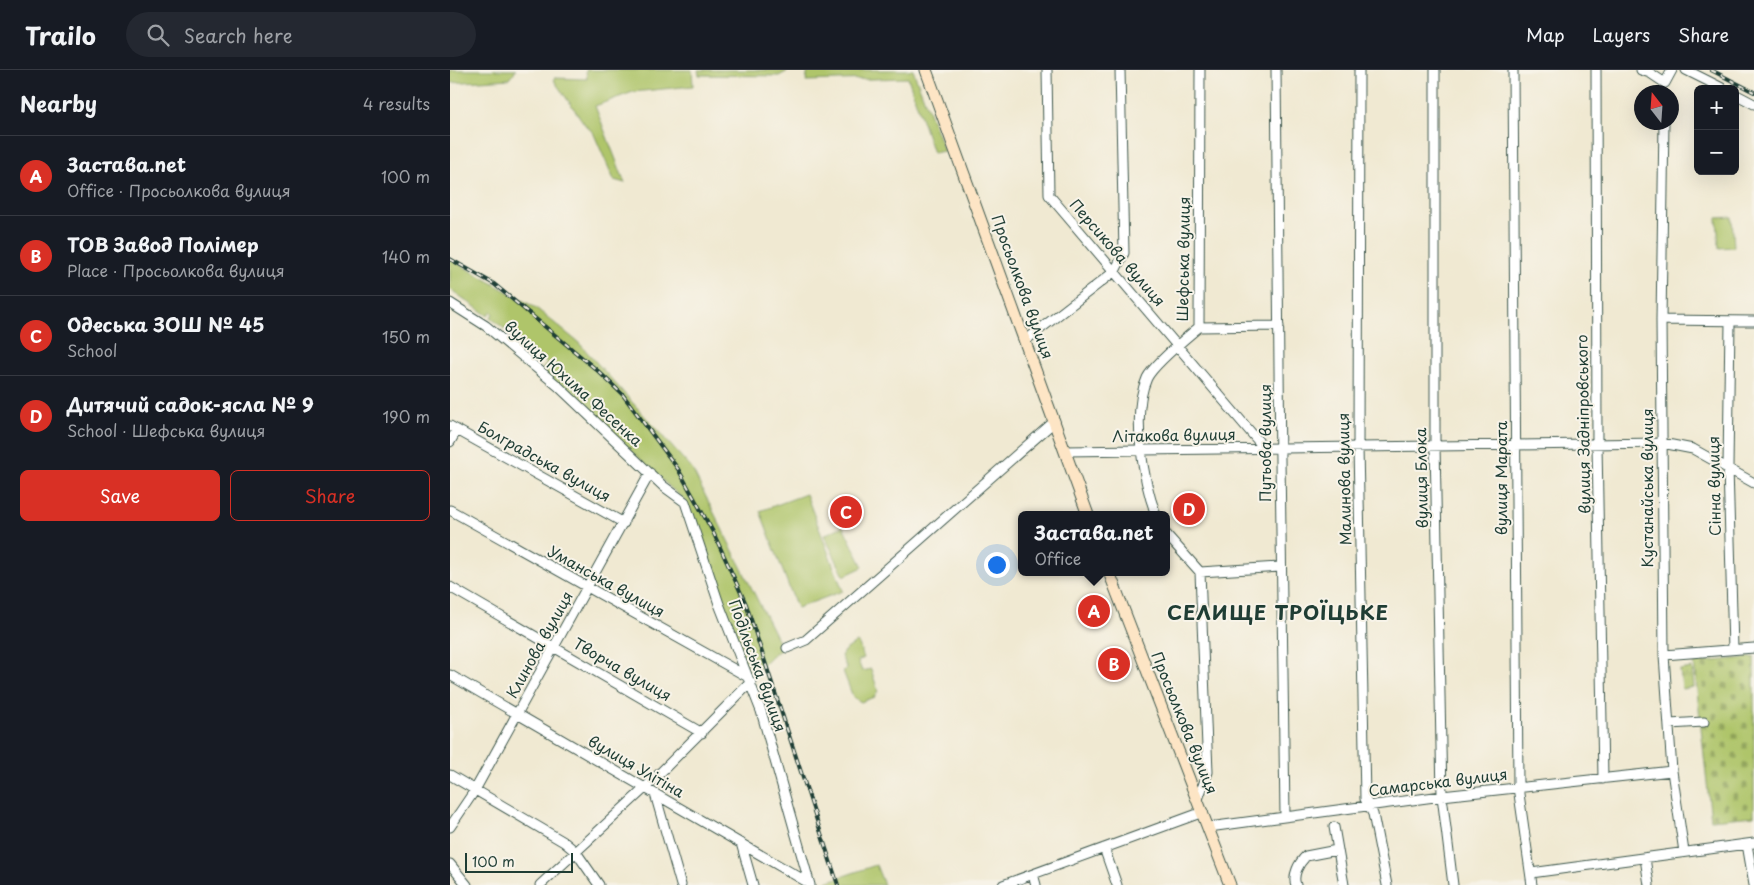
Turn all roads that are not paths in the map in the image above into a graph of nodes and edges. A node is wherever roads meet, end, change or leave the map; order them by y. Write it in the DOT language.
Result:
graph roads {
  1 [pos="926,70"];
  2 [pos="1047,70"];
  3 [pos="1120,70"];
  4 [pos="1200,70"];
  5 [pos="1276,70"];
  6 [pos="1359,70"];
  7 [pos="1435,70"];
  8 [pos="1513,70"];
  9 [pos="1596,70"];
  10 [pos="1641,70"];
  11 [pos="1672,70"];
  12 [pos="1686,70"];
  13 [pos="1662,85"];
  14 [pos="1666,85"];
  15 [pos="1716,85"];
  16 [pos="1739,96"];
  17 [pos="1754,104"];
  18 [pos="1664,130"];
  19 [pos="1115,271"];
  20 [pos="450,303"];
  21 [pos="1661,320"];
  22 [pos="1754,321"];
  23 [pos="1730,322"];
  24 [pos="1279,326"];
  25 [pos="1199,327"];
  26 [pos="1026,340"];
  27 [pos="1178,345"];
  28 [pos="1054,421"];
  29 [pos="454,428"];
  30 [pos="450,442"];
  31 [pos="1662,442"];
  32 [pos="1435,445"];
  33 [pos="1515,445"];
  34 [pos="1597,445"];
  35 [pos="1358,448"];
  36 [pos="1264,449"];
  37 [pos="1281,449"];
  38 [pos="1065,451"];
  39 [pos="1142,451"];
  40 [pos="1728,467"];
  41 [pos="650,473"];
  42 [pos="1754,482"];
  43 [pos="450,510"];
  44 [pos="1087,511"];
  45 [pos="1154,511"];
  46 [pos="624,522"];
  47 [pos="1170,538"];
  48 [pos="1280,567"];
  49 [pos="1200,572"];
  50 [pos="1110,576"];
  51 [pos="450,587"];
  52 [pos="586,588"];
  53 [pos="555,647"];
  54 [pos="787,648"];
  55 [pos="1754,648"];
  56 [pos="1732,649"];
  57 [pos="1664,655"];
  58 [pos="450,675"];
  59 [pos="750,680"];
  60 [pos="518,714"];
  61 [pos="1704,722"];
  62 [pos="1668,724"];
  63 [pos="702,733"];
  64 [pos="1672,771"];
  65 [pos="450,775"];
  66 [pos="1603,779"];
  67 [pos="1518,786"];
  68 [pos="645,788"];
  69 [pos="475,790"];
  70 [pos="655,794"];
  71 [pos="1442,796"];
  72 [pos="1198,799"];
  73 [pos="1369,806"];
  74 [pos="1203,812"];
  75 [pos="1285,816"];
  76 [pos="450,827"];
  77 [pos="1208,827"];
  78 [pos="1334,828"];
  79 [pos="740,843"];
  80 [pos="1751,844"];
  81 [pos="1104,848"];
  82 [pos="1337,850"];
  83 [pos="576,852"];
  84 [pos="1684,852"];
  85 [pos="1645,858"];
  86 [pos="450,864"];
  87 [pos="1530,872"];
  88 [pos="1033,874"];
  89 [pos="809,884"];
  90 [pos="467,885"];
  91 [pos="540,885"];
  92 [pos="599,885"];
  93 [pos="681,885"];
  94 [pos="753,885"];
  95 [pos="1003,885"];
  96 [pos="1036,885"];
  97 [pos="1117,885"];
  98 [pos="1230,885"];
  99 [pos="1296,885"];
  100 [pos="1344,885"];
  101 [pos="1387,885"];
  102 [pos="1453,885"];
  103 [pos="1532,885"];
  104 [pos="1649,885"];
  105 [pos="1754,885"];
  1 -- 26 [label="street, Просьолкова вулиця"];
  2 -- 19 [label="street, Персикова вулиця"];
  3 -- 19 [label="street"];
  4 -- 25 [label="street, Шефська вулиця"];
  5 -- 24 [label="street, Путьова вулиця"];
  6 -- 35 [label="street, Малинова вулиця"];
  7 -- 32 [label="street, вулиця Блока"];
  8 -- 33 [label="street, вулиця Марата"];
  9 -- 34 [label="street, вулиця Задніпровського"];
  10 -- 13 [label="street"];
  11 -- 14 [label="street"];
  12 -- 15 [label="street"];
  16 -- 17 [label="street"];
  18 -- 21 [label="street, Кустанайська вулиця"];
  19 -- 26 [label="street"];
  19 -- 27 [label="street, Персикова вулиця"];
  20 -- 41 [label="street, вулиця Юхима Фесенка"];
  21 -- 23 [label="street"];
  21 -- 31 [label="street, Кустанайська вулиця"];
  22 -- 23 [label="street"];
  23 -- 40 [label="street, Сінна вулиця"];
  24 -- 25 [label="street"];
  24 -- 37 [label="street, Путьова вулиця"];
  25 -- 27 [label="street, Шефська вулиця"];
  26 -- 28 [label="street, Просьолкова вулиця"];
  27 -- 36 [label="street, Персикова вулиця"];
  27 -- 39 [label="street, Шефська вулиця"];
  28 -- 38 [label="street, Просьолкова вулиця"];
  28 -- 54 [label="street"];
  29 -- 30 [label="street"];
  29 -- 46 [label="street, Болградська вулиця"];
  31 -- 34 [label="street, Літакова вулиця"];
  31 -- 40 [label="street, Літакова вулиця"];
  31 -- 57 [label="street, Кустанайська вулиця"];
  32 -- 33 [label="street, Літакова вулиця"];
  32 -- 35 [label="street, Літакова вулиця"];
  32 -- 71 [label="street, вулиця Блока"];
  33 -- 34 [label="street, Літакова вулиця"];
  33 -- 67 [label="street, вулиця Марата"];
  34 -- 66 [label="street, вулиця Задніпровського"];
  35 -- 37 [label="street, Літакова вулиця"];
  35 -- 73 [label="street, Малинова вулиця"];
  36 -- 37 [label="street, Літакова вулиця"];
  36 -- 39 [label="street, Літакова вулиця"];
  37 -- 48 [label="street, Путьова вулиця"];
  38 -- 39 [label="street, Літакова вулиця"];
  38 -- 44 [label="street, Просьолкова вулиця"];
  39 -- 45 [label="street, Шефська вулиця"];
  40 -- 42 [label="street, Літакова вулиця"];
  40 -- 56 [label="street, Сінна вулиця"];
  41 -- 46 [label="street, Клинова вулиця"];
  41 -- 59 [label="street, Подільська вулиця"];
  43 -- 52 [label="street, Уманська вулиця"];
  46 -- 52 [label="street, Клинова вулиця"];
  47 -- 49 [label="street"];
  48 -- 49 [label="street"];
  48 -- 75 [label="street, Путьова вулиця"];
  49 -- 72 [label="street"];
  50 -- 72 [label="street, Просьолкова вулиця"];
  51 -- 53 [label="street, Творча вулиця"];
  52 -- 53 [label="street, Клинова вулиця"];
  52 -- 59 [label="street, Уманська вулиця"];
  53 -- 60 [label="street, Клинова вулиця"];
  53 -- 63 [label="street, Творча вулиця"];
  55 -- 56 [label="street"];
  56 -- 57 [label="street"];
  57 -- 62 [label="street, Кустанайська вулиця"];
  58 -- 60 [label="street, вулиця Улітіна"];
  59 -- 63 [label="street"];
  59 -- 89 [label="street, Подільська вулиця"];
  60 -- 68 [label="street, вулиця Улітіна"];
  60 -- 69 [label="street, Клинова вулиця"];
  61 -- 62 [label="street"];
  62 -- 64 [label="street, Кустанайська вулиця"];
  63 -- 68 [label="street"];
  64 -- 66 [label="street, Самарська вулиця"];
  64 -- 84 [label="street, Кустанайська вулиця"];
  65 -- 69 [label="street"];
  66 -- 67 [label="street, Самарська вулиця"];
  67 -- 71 [label="street, Самарська вулиця"];
  67 -- 87 [label="street, вулиця Марата"];
  68 -- 70 [label="street, вулиця Улітіна"];
  68 -- 83 [label="street"];
  69 -- 76 [label="street, Клинова вулиця"];
  69 -- 83 [label="street"];
  70 -- 79 [label="street, вулиця Улітіна"];
  70 -- 93 [label="street"];
  71 -- 73 [label="street, Самарська вулиця"];
  71 -- 102 [label="street, вулиця Блока"];
  72 -- 74 [label="street, Просьолкова вулиця"];
  73 -- 75 [label="street, Самарська вулиця"];
  73 -- 101 [label="street, Малинова вулиця"];
  74 -- 77 [label="street, Просьолкова вулиця"];
  74 -- 81 [label="street"];
  75 -- 77 [label="street, Самарська вулиця"];
  77 -- 98 [label="street, Просьолкова вулиця"];
  78 -- 82 [label="street"];
  79 -- 89 [label="street, вулиця Улітіна"];
  79 -- 94 [label="street"];
  80 -- 84 [label="street"];
  80 -- 105 [label="street"];
  81 -- 88 [label="street"];
  81 -- 97 [label="street"];
  82 -- 99 [label="street"];
  82 -- 100 [label="street"];
  83 -- 91 [label="street"];
  83 -- 92 [label="street"];
  84 -- 85 [label="street"];
  85 -- 87 [label="street"];
  85 -- 104 [label="street"];
  86 -- 90 [label="street"];
  87 -- 103 [label="street, вулиця Марата"];
  88 -- 95 [label="street"];
  88 -- 96 [label="street"];
}
